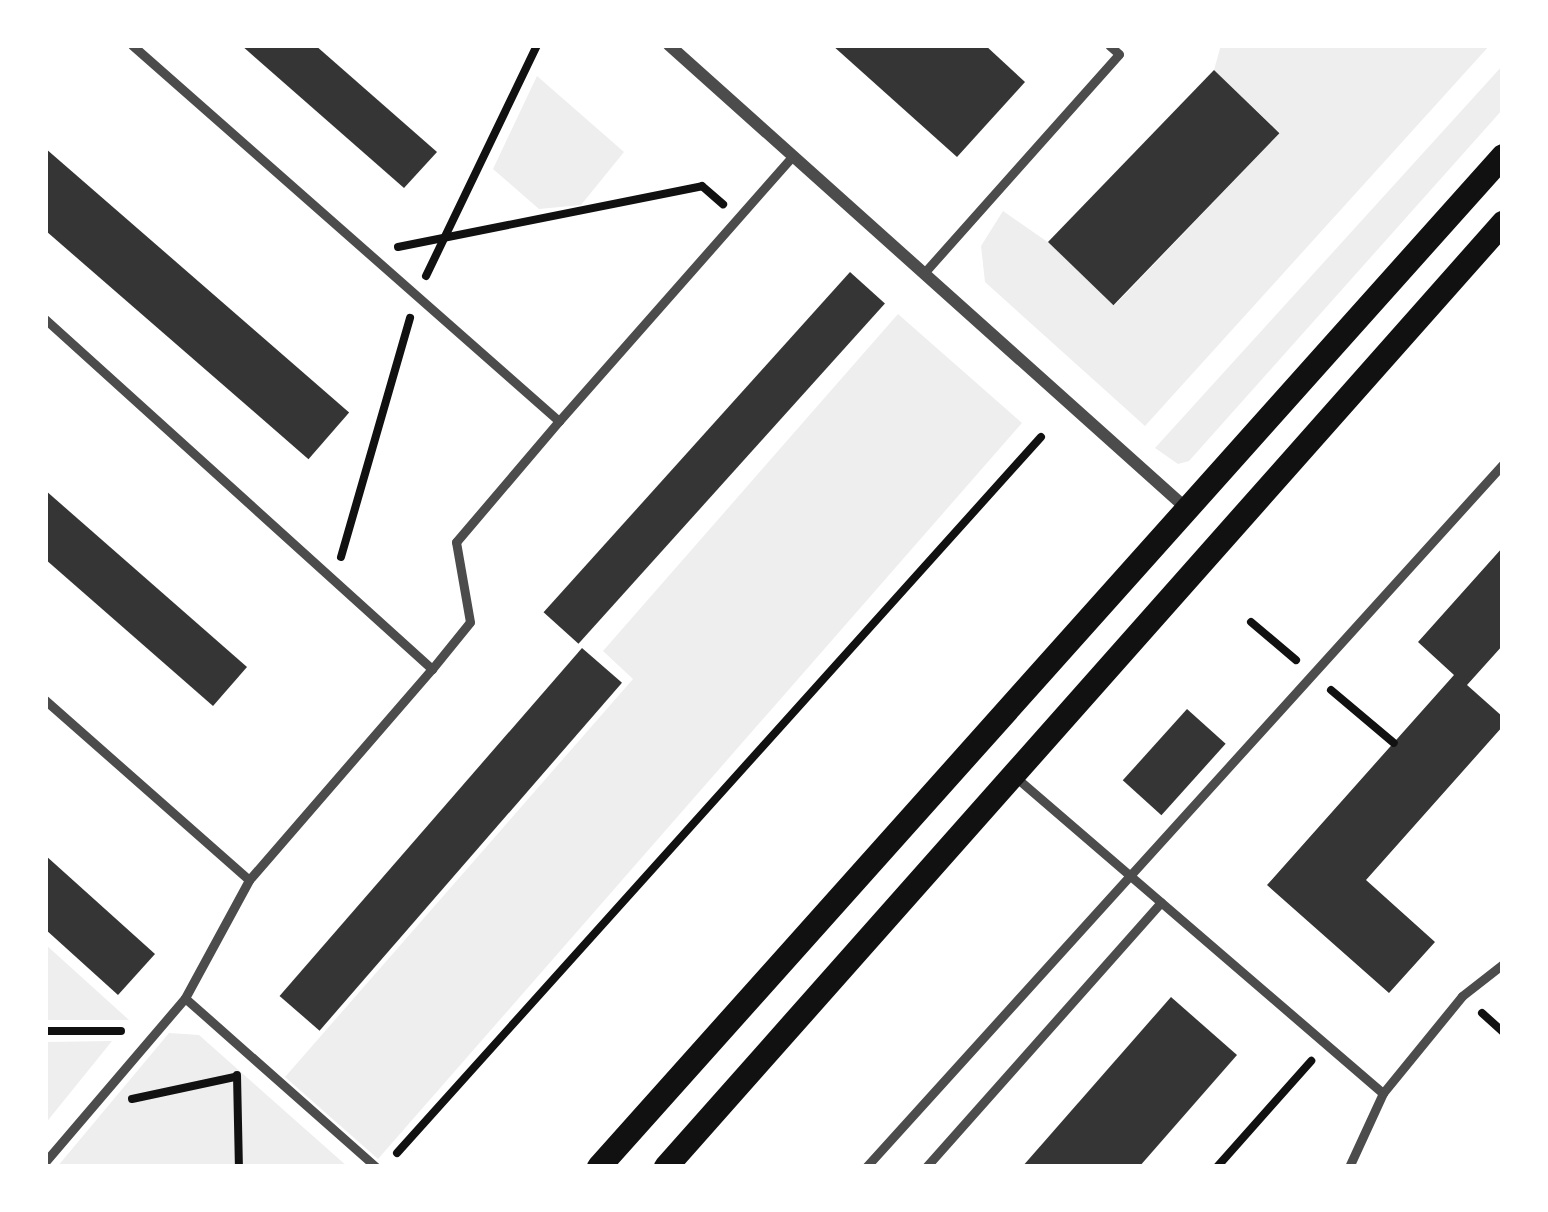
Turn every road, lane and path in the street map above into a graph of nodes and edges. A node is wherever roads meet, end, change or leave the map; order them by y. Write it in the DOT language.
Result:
graph roads {
  1 [pos="132,45"];
  2 [pos="669,45"];
  3 [pos="1109,45"];
  4 [pos="793,156"];
  5 [pos="1503,156"];
  6 [pos="739,217"];
  7 [pos="1503,223"];
  8 [pos="367,253"];
  9 [pos="924,274"];
  10 [pos="45,319"];
  11 [pos="559,421"];
  12 [pos="1040,437"];
  13 [pos="1503,464"];
  14 [pos="1189,511"];
  15 [pos="432,669"];
  16 [pos="45,700"];
  17 [pos="1013,775"];
  18 [pos="1130,876"];
  19 [pos="249,880"];
  20 [pos="1161,902"];
  21 [pos="1503,964"];
  22 [pos="184,998"];
  23 [pos="45,1031"];
  24 [pos="158,1032"];
  25 [pos="236,1043"];
  26 [pos="1326,1044"];
  27 [pos="266,1070"];
  28 [pos="237,1077"];
  29 [pos="1383,1093"];
  30 [pos="92,1108"];
  31 [pos="45,1162"];
  32 [pos="239,1167"];
  33 [pos="380,1167"];
  34 [pos="599,1167"];
  35 [pos="666,1167"];
  36 [pos="866,1167"];
  37 [pos="926,1167"];
  38 [pos="1217,1167"];
  39 [pos="1348,1167"];
  1 -- 8 [label="lane"];
  2 -- 4 [label="street"];
  3 -- 9 [label="lane"];
  4 -- 6 [label="lane"];
  4 -- 9 [label="street"];
  5 -- 14 [label="main road"];
  6 -- 8 [label="path"];
  6 -- 11 [label="lane"];
  7 -- 17 [label="main road"];
  8 -- 11 [label="lane"];
  9 -- 14 [label="street"];
  10 -- 15 [label="lane"];
  11 -- 15 [label="lane"];
  12 -- 33 [label="path"];
  13 -- 18 [label="lane"];
  14 -- 34 [label="main road"];
  15 -- 19 [label="lane"];
  16 -- 19 [label="lane"];
  17 -- 18 [label="lane"];
  17 -- 35 [label="main road"];
  18 -- 20 [label="lane"];
  18 -- 36 [label="lane"];
  19 -- 22 [label="lane"];
  20 -- 26 [label="lane"];
  20 -- 37 [label="lane"];
  21 -- 29 [label="lane"];
  22 -- 24 [label="lane"];
  22 -- 25 [label="lane"];
  23 -- 24 [label="path"];
  24 -- 30 [label="lane"];
  25 -- 27 [label="lane"];
  25 -- 28 [label="path"];
  26 -- 29 [label="lane"];
  26 -- 38 [label="path"];
  27 -- 28 [label="path"];
  27 -- 33 [label="lane"];
  28 -- 30 [label="path"];
  28 -- 32 [label="path"];
  29 -- 39 [label="lane"];
  30 -- 31 [label="lane"];
}
